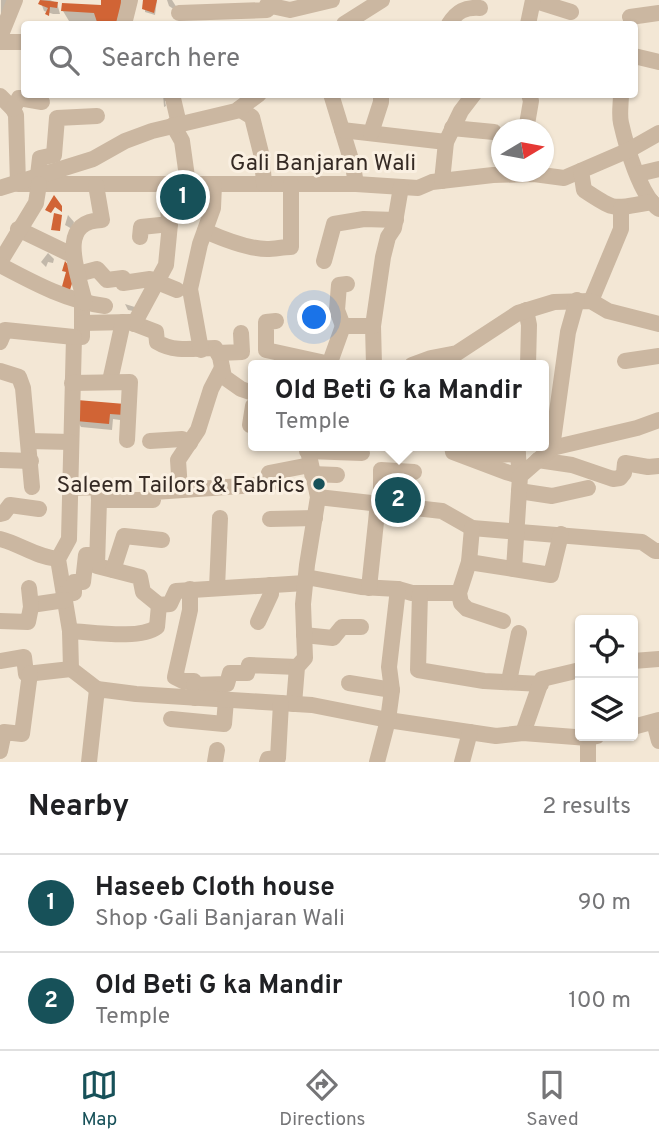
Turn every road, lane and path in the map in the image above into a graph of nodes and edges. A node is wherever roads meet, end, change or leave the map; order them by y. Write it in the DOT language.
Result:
graph roads {
  1 [pos="15,0"];
  2 [pos="130,0"];
  3 [pos="332,0"];
  4 [pos="382,0"];
  5 [pos="533,0"];
  6 [pos="633,0"];
  7 [pos="296,10"];
  8 [pos="480,10"];
  9 [pos="572,12"];
  10 [pos="179,13"];
  11 [pos="659,13"];
  12 [pos="367,17"];
  13 [pos="125,21"];
  14 [pos="451,21"];
  15 [pos="529,21"];
  16 [pos="630,21"];
  17 [pos="0,37"];
  18 [pos="0,42"];
  19 [pos="21,42"];
  20 [pos="638,57"];
  21 [pos="659,62"];
  22 [pos="173,98"];
  23 [pos="332,98"];
  24 [pos="381,98"];
  25 [pos="471,98"];
  26 [pos="530,98"];
  27 [pos="621,98"];
  28 [pos="250,99"];
  29 [pos="4,100"];
  30 [pos="42,102"];
  31 [pos="97,116"];
  32 [pos="528,119"];
  33 [pos="176,125"];
  34 [pos="342,130"];
  35 [pos="491,132"];
  36 [pos="371,133"];
  37 [pos="659,133"];
  38 [pos="449,135"];
  39 [pos="629,150"];
  40 [pos="659,169"];
  41 [pos="581,171"];
  42 [pos="638,174"];
  43 [pos="491,176"];
  44 [pos="554,177"];
  45 [pos="39,180"];
  46 [pos="442,181"];
  47 [pos="18,184"];
  48 [pos="164,184"];
  49 [pos="264,184"];
  50 [pos="291,184"];
  51 [pos="356,184"];
  52 [pos="96,185"];
  53 [pos="200,185"];
  54 [pos="401,187"];
  55 [pos="0,188"];
  56 [pos="655,206"];
  57 [pos="621,208"];
  58 [pos="396,220"];
  59 [pos="169,226"];
  60 [pos="18,229"];
  61 [pos="140,237"];
  62 [pos="202,237"];
  63 [pos="74,256"];
  64 [pos="324,261"];
  65 [pos="0,264"];
  66 [pos="78,274"];
  67 [pos="157,282"];
  68 [pos="347,284"];
  69 [pos="177,290"];
  70 [pos="584,301"];
  71 [pos="83,303"];
  72 [pos="105,306"];
  73 [pos="526,310"];
  74 [pos="276,320"];
  75 [pos="129,323"];
  76 [pos="659,324"];
  77 [pos="343,326"];
  78 [pos="373,326"];
  79 [pos="78,330"];
  80 [pos="241,333"];
  81 [pos="0,342"];
  82 [pos="201,350"];
  83 [pos="659,356"];
  84 [pos="264,358"];
  85 [pos="220,360"];
  86 [pos="283,360"];
  87 [pos="332,360"];
  88 [pos="374,360"];
  89 [pos="426,360"];
  90 [pos="454,360"];
  91 [pos="528,360"];
  92 [pos="625,361"];
  93 [pos="0,371"];
  94 [pos="110,382"];
  95 [pos="72,383"];
  96 [pos="248,391"];
  97 [pos="659,420"];
  98 [pos="127,440"];
  99 [pos="29,441"];
  100 [pos="150,441"];
  101 [pos="71,442"];
  102 [pos="190,443"];
  103 [pos="552,448"];
  104 [pos="453,451"];
  105 [pos="514,451"];
  106 [pos="518,451"];
  107 [pos="548,451"];
  108 [pos="549,451"];
  109 [pos="362,453"];
  110 [pos="309,459"];
  111 [pos="474,459"];
  112 [pos="0,460"];
  113 [pos="538,460"];
  114 [pos="31,461"];
  115 [pos="659,466"];
  116 [pos="414,472"];
  117 [pos="337,475"];
  118 [pos="520,483"];
  119 [pos="32,487"];
  120 [pos="72,488"];
  121 [pos="588,488"];
  122 [pos="180,490"];
  123 [pos="318,497"];
  124 [pos="99,500"];
  125 [pos="380,504"];
  126 [pos="39,509"];
  127 [pos="0,513"];
  128 [pos="220,518"];
  129 [pos="315,518"];
  130 [pos="270,519"];
  131 [pos="472,528"];
  132 [pos="517,530"];
  133 [pos="561,534"];
  134 [pos="0,539"];
  135 [pos="162,540"];
  136 [pos="659,551"];
  137 [pos="97,555"];
  138 [pos="58,559"];
  139 [pos="469,562"];
  140 [pos="514,569"];
  141 [pos="113,570"];
  142 [pos="305,580"];
  143 [pos="270,585"];
  144 [pos="217,588"];
  145 [pos="369,588"];
  146 [pos="190,589"];
  147 [pos="398,589"];
  148 [pos="419,593"];
  149 [pos="459,593"];
  150 [pos="64,597"];
  151 [pos="159,605"];
  152 [pos="0,621"];
  153 [pos="503,621"];
  154 [pos="258,622"];
  155 [pos="361,627"];
  156 [pos="70,631"];
  157 [pos="519,632"];
  158 [pos="304,635"];
  159 [pos="659,659"];
  160 [pos="0,661"];
  161 [pos="638,661"];
  162 [pos="297,667"];
  163 [pos="71,669"];
  164 [pos="575,671"];
  165 [pos="30,673"];
  166 [pos="509,681"];
  167 [pos="349,682"];
  168 [pos="541,684"];
  169 [pos="97,689"];
  170 [pos="392,690"];
  171 [pos="194,691"];
  172 [pos="226,700"];
  173 [pos="287,704"];
  174 [pos="171,719"];
  175 [pos="388,720"];
  176 [pos="656,721"];
  177 [pos="638,726"];
  178 [pos="2,732"];
  179 [pos="470,732"];
  180 [pos="523,733"];
  181 [pos="575,736"];
  182 [pos="592,741"];
  183 [pos="659,741"];
  184 [pos="0,751"];
  185 [pos="89,762"];
  186 [pos="267,762"];
  187 [pos="377,762"];
  188 [pos="462,762"];
  189 [pos="588,762"];
  1 -- 17 [label="street"];
  2 -- 13 [label="street"];
  3 -- 7 [label="street"];
  4 -- 12 [label="street"];
  5 -- 9 [label="street"];
  5 -- 15 [label="street"];
  6 -- 16 [label="street"];
  7 -- 10 [label="street"];
  8 -- 14 [label="street"];
  11 -- 16 [label="street"];
  18 -- 19 [label="street"];
  20 -- 21 [label="street"];
  22 -- 33 [label="street"];
  23 -- 34 [label="street"];
  24 -- 36 [label="street"];
  25 -- 38 [label="street"];
  26 -- 32 [label="street"];
  27 -- 39 [label="street"];
  28 -- 33 [label="street"];
  28 -- 49 [label="street"];
  29 -- 30 [label="street"];
  29 -- 47 [label="street"];
  31 -- 45 [label="street"];
  33 -- 45 [label="street"];
  33 -- 53 [label="street"];
  34 -- 36 [label="street"];
  34 -- 51 [label="street"];
  35 -- 38 [label="street"];
  36 -- 38 [label="street"];
  37 -- 39 [label="street, Gali Banjaran Wali"];
  38 -- 46 [label="street"];
  39 -- 41 [label="street, Gali Banjaran Wali"];
  39 -- 42 [label="street"];
  40 -- 42 [label="street"];
  41 -- 44 [label="street, Gali Banjaran Wali"];
  41 -- 57 [label="street"];
  42 -- 56 [label="street"];
  43 -- 46 [label="street, Gali Banjaran Wali"];
  45 -- 47 [label="street"];
  45 -- 52 [label="street, Gali Banjaran Wali"];
  45 -- 60 [label="street"];
  46 -- 54 [label="street, Gali Banjaran Wali"];
  47 -- 55 [label="street"];
  48 -- 52 [label="street, Gali Banjaran Wali"];
  48 -- 53 [label="street, Gali Banjaran Wali"];
  48 -- 59 [label="street"];
  49 -- 50 [label="street, Gali Banjaran Wali"];
  49 -- 53 [label="street, Gali Banjaran Wali"];
  50 -- 51 [label="street, Gali Banjaran Wali"];
  50 -- 62 [label="street"];
  51 -- 54 [label="street, Gali Banjaran Wali"];
  52 -- 63 [label="street"];
  53 -- 59 [label="street"];
  53 -- 62 [label="street"];
  54 -- 58 [label="street"];
  56 -- 57 [label="street"];
  57 -- 70 [label="street"];
  58 -- 64 [label="street"];
  58 -- 78 [label="street"];
  59 -- 61 [label="street"];
  59 -- 62 [label="street"];
  59 -- 67 [label="street"];
  60 -- 63 [label="street"];
  60 -- 65 [label="street"];
  62 -- 82 [label="street"];
  63 -- 66 [label="street"];
  65 -- 71 [label="street"];
  66 -- 67 [label="street"];
  66 -- 71 [label="street"];
  67 -- 69 [label="street"];
  67 -- 75 [label="street"];
  68 -- 77 [label="street"];
  70 -- 73 [label="street"];
  70 -- 76 [label="street"];
  70 -- 103 [label="street"];
  71 -- 72 [label="street"];
  71 -- 79 [label="street"];
  73 -- 90 [label="street"];
  73 -- 91 [label="street"];
  74 -- 84 [label="street"];
  75 -- 79 [label="street"];
  75 -- 82 [label="street"];
  75 -- 94 [label="street"];
  77 -- 78 [label="street"];
  77 -- 87 [label="street"];
  78 -- 88 [label="street"];
  79 -- 81 [label="street"];
  79 -- 95 [label="street"];
  80 -- 85 [label="street"];
  82 -- 85 [label="street"];
  83 -- 92 [label="street"];
  84 -- 86 [label="street"];
  85 -- 96 [label="street"];
  85 -- 102 [label="street"];
  89 -- 90 [label="street"];
  93 -- 99 [label="street"];
  94 -- 95 [label="street"];
  94 -- 98 [label="street"];
  95 -- 101 [label="street"];
  97 -- 103 [label="street"];
  99 -- 101 [label="street"];
  99 -- 114 [label="street"];
  100 -- 102 [label="street"];
  101 -- 120 [label="street"];
  102 -- 122 [label="street"];
  103 -- 108 [label="street"];
  104 -- 111 [label="street"];
  105 -- 111 [label="street"];
  106 -- 118 [label="street"];
  107 -- 113 [label="street"];
  109 -- 110 [label="street"];
  110 -- 117 [label="street"];
  110 -- 122 [label="street"];
  110 -- 123 [label="street"];
  111 -- 118 [label="street"];
  112 -- 114 [label="street"];
  113 -- 115 [label="street"];
  113 -- 118 [label="street"];
  114 -- 119 [label="street"];
  116 -- 125 [label="street"];
  118 -- 121 [label="street"];
  118 -- 132 [label="street"];
  120 -- 124 [label="street"];
  120 -- 138 [label="street"];
  122 -- 124 [label="street"];
  123 -- 125 [label="street"];
  123 -- 129 [label="street"];
  124 -- 137 [label="street"];
  125 -- 131 [label="street"];
  125 -- 145 [label="street"];
  126 -- 127 [label="street"];
  128 -- 144 [label="street"];
  129 -- 130 [label="street"];
  129 -- 142 [label="street"];
  131 -- 132 [label="street"];
  131 -- 139 [label="street"];
  132 -- 133 [label="street"];
  132 -- 140 [label="street"];
  133 -- 136 [label="street"];
  133 -- 140 [label="street"];
  134 -- 138 [label="street"];
  135 -- 141 [label="street"];
  137 -- 141 [label="street"];
  137 -- 150 [label="street"];
  138 -- 150 [label="street"];
  139 -- 140 [label="street"];
  139 -- 149 [label="street"];
  141 -- 151 [label="street"];
  142 -- 143 [label="street"];
  142 -- 145 [label="street"];
  142 -- 158 [label="street"];
  143 -- 144 [label="street"];
  143 -- 154 [label="street"];
  144 -- 146 [label="street"];
  145 -- 147 [label="street"];
  146 -- 151 [label="street"];
  146 -- 171 [label="street"];
  147 -- 148 [label="street"];
  147 -- 170 [label="street"];
  148 -- 149 [label="street"];
  148 -- 166 [label="street"];
  149 -- 153 [label="street"];
  150 -- 152 [label="street"];
  150 -- 156 [label="street"];
  151 -- 156 [label="street"];
  155 -- 158 [label="street"];
  156 -- 163 [label="street"];
  157 -- 166 [label="street"];
  158 -- 162 [label="street"];
  159 -- 161 [label="street"];
  160 -- 165 [label="street"];
  162 -- 171 [label="street"];
  162 -- 173 [label="street"];
  163 -- 165 [label="street"];
  163 -- 169 [label="street"];
  164 -- 168 [label="street"];
  165 -- 178 [label="street"];
  166 -- 168 [label="street"];
  167 -- 170 [label="street"];
  168 -- 180 [label="street"];
  169 -- 171 [label="street"];
  169 -- 185 [label="street"];
  170 -- 175 [label="street"];
  171 -- 172 [label="street"];
  172 -- 173 [label="street"];
  172 -- 174 [label="street"];
  173 -- 175 [label="street"];
  173 -- 186 [label="street"];
  175 -- 179 [label="street"];
  175 -- 187 [label="street"];
  176 -- 177 [label="street"];
  176 -- 183 [label="street"];
  178 -- 184 [label="street"];
  179 -- 180 [label="street"];
  179 -- 188 [label="street"];
  180 -- 181 [label="street"];
  182 -- 189 [label="street"];
}
